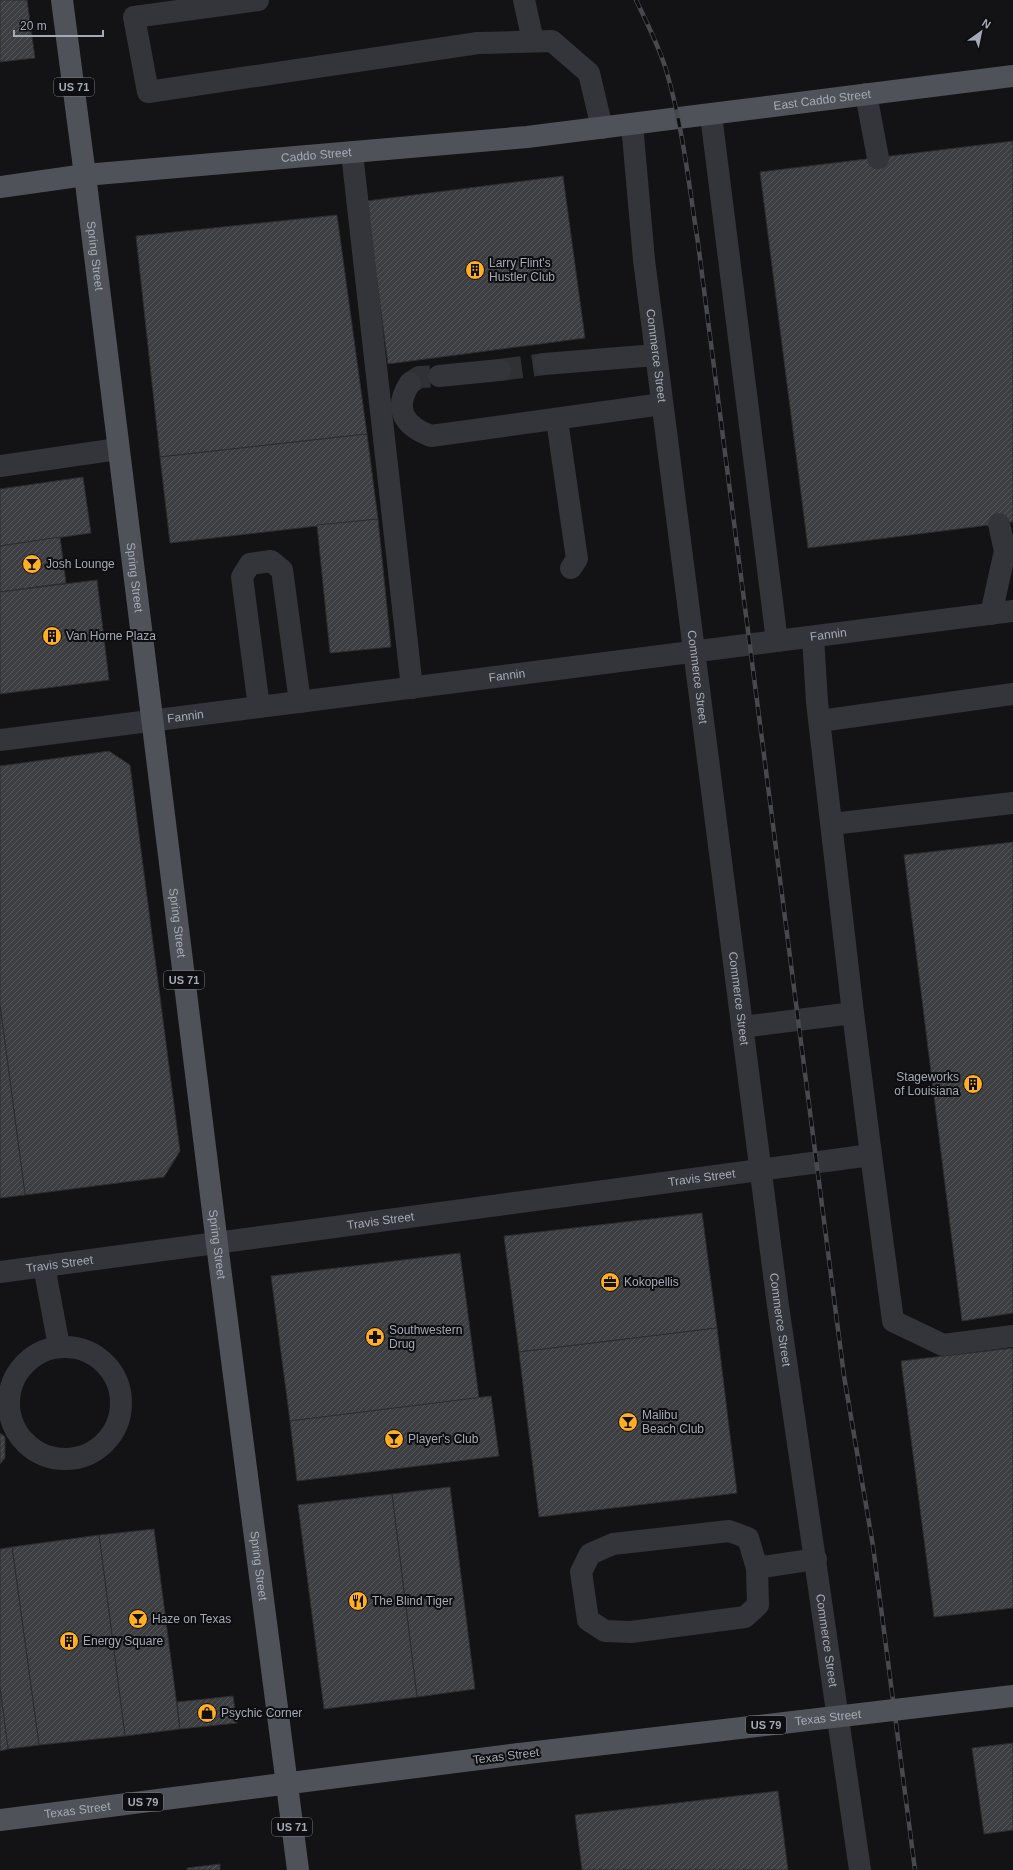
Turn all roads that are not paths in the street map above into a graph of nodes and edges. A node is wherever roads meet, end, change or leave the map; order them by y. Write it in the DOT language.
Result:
graph roads {
  1 [pos="62,0"];
  2 [pos="258,0"];
  3 [pos="524,0"];
  4 [pos="533,42"];
  5 [pos="1013,76"];
  6 [pos="866,94"];
  7 [pos="711,114"];
  8 [pos="632,124"];
  9 [pos="602,128"];
  10 [pos="352,153"];
  11 [pos="878,158"];
  12 [pos="85,175"];
  13 [pos="0,187"];
  14 [pos="656,355"];
  15 [pos="544,364"];
  16 [pos="500,370"];
  17 [pos="439,376"];
  18 [pos="410,383"];
  19 [pos="662,404"];
  20 [pos="557,420"];
  21 [pos="118,450"];
  22 [pos="0,466"];
  23 [pos="999,524"];
  24 [pos="571,568"];
  25 [pos="1013,611"];
  26 [pos="991,614"];
  27 [pos="812,636"];
  28 [pos="777,641"];
  29 [pos="694,651"];
  30 [pos="412,688"];
  31 [pos="1013,694"];
  32 [pos="300,702"];
  33 [pos="259,708"];
  34 [pos="152,721"];
  35 [pos="820,721"];
  36 [pos="0,740"];
  37 [pos="1013,803"];
  38 [pos="832,824"];
  39 [pos="853,1013"];
  40 [pos="742,1027"];
  41 [pos="871,1155"];
  42 [pos="761,1171"];
  43 [pos="217,1244"];
  44 [pos="44,1266"];
  45 [pos="0,1272"];
  46 [pos="1013,1336"];
  47 [pos="59,1346"];
  48 [pos="816,1559"];
  49 [pos="757,1568"];
  50 [pos="1013,1696"];
  51 [pos="287,1784"];
  52 [pos="0,1820"];
  53 [pos="298,1870"];
  54 [pos="860,1870"];
  1 -- 12 [label="main road, Spring Street / US 71"];
  2 -- 4 [label="street"];
  3 -- 4 [label="street"];
  4 -- 9 [label="street"];
  5 -- 6 [label="main road, East Caddo Street"];
  6 -- 7 [label="main road, East Caddo Street"];
  6 -- 11 [label="street"];
  7 -- 8 [label="main road, East Caddo Street"];
  7 -- 28 [label="street"];
  8 -- 9 [label="main road, Caddo Street"];
  8 -- 14 [label="street, Commerce Street"];
  9 -- 10 [label="main road, Caddo Street"];
  10 -- 12 [label="main road, Caddo Street"];
  10 -- 30 [label="street"];
  12 -- 13 [label="main road, Caddo Street"];
  12 -- 21 [label="main road, Spring Street / US 71"];
  14 -- 15 [label="street"];
  14 -- 19 [label="street, Commerce Street"];
  16 -- 17 [label="street"];
  18 -- 20 [label="street"];
  19 -- 20 [label="street"];
  19 -- 29 [label="street, Commerce Street"];
  20 -- 24 [label="street"];
  21 -- 22 [label="street"];
  21 -- 34 [label="main road, Spring Street / US 71"];
  23 -- 26 [label="street"];
  25 -- 26 [label="street, Fannin"];
  26 -- 27 [label="street, Fannin"];
  27 -- 28 [label="street, Fannin"];
  27 -- 35 [label="street"];
  28 -- 29 [label="street, Fannin"];
  29 -- 30 [label="street, Fannin"];
  29 -- 40 [label="street, Commerce Street"];
  30 -- 32 [label="street, Fannin"];
  31 -- 35 [label="street"];
  32 -- 33 [label="street, Fannin"];
  32 -- 33 [label="street"];
  33 -- 34 [label="street, Fannin"];
  34 -- 36 [label="street, Fannin"];
  34 -- 43 [label="main road, Spring Street / US 71"];
  35 -- 38 [label="street"];
  37 -- 38 [label="street"];
  38 -- 39 [label="street"];
  39 -- 40 [label="street"];
  39 -- 41 [label="street"];
  40 -- 42 [label="street, Commerce Street"];
  41 -- 42 [label="street, Travis Street"];
  41 -- 46 [label="street"];
  42 -- 43 [label="street, Travis Street"];
  42 -- 48 [label="street, Commerce Street"];
  43 -- 44 [label="street, Travis Street"];
  43 -- 51 [label="main road, Spring Street / US 71"];
  44 -- 45 [label="street, Travis Street"];
  44 -- 47 [label="street"];
  47 -- 47 [label="street"];
  48 -- 49 [label="street"];
  48 -- 54 [label="street, Commerce Street"];
  49 -- 49 [label="street"];
  50 -- 51 [label="main road, Texas Street / US 79, bridge"];
  51 -- 52 [label="main road, Texas Street / US 79"];
  51 -- 53 [label="main road, Spring Street / US 71"];
}
